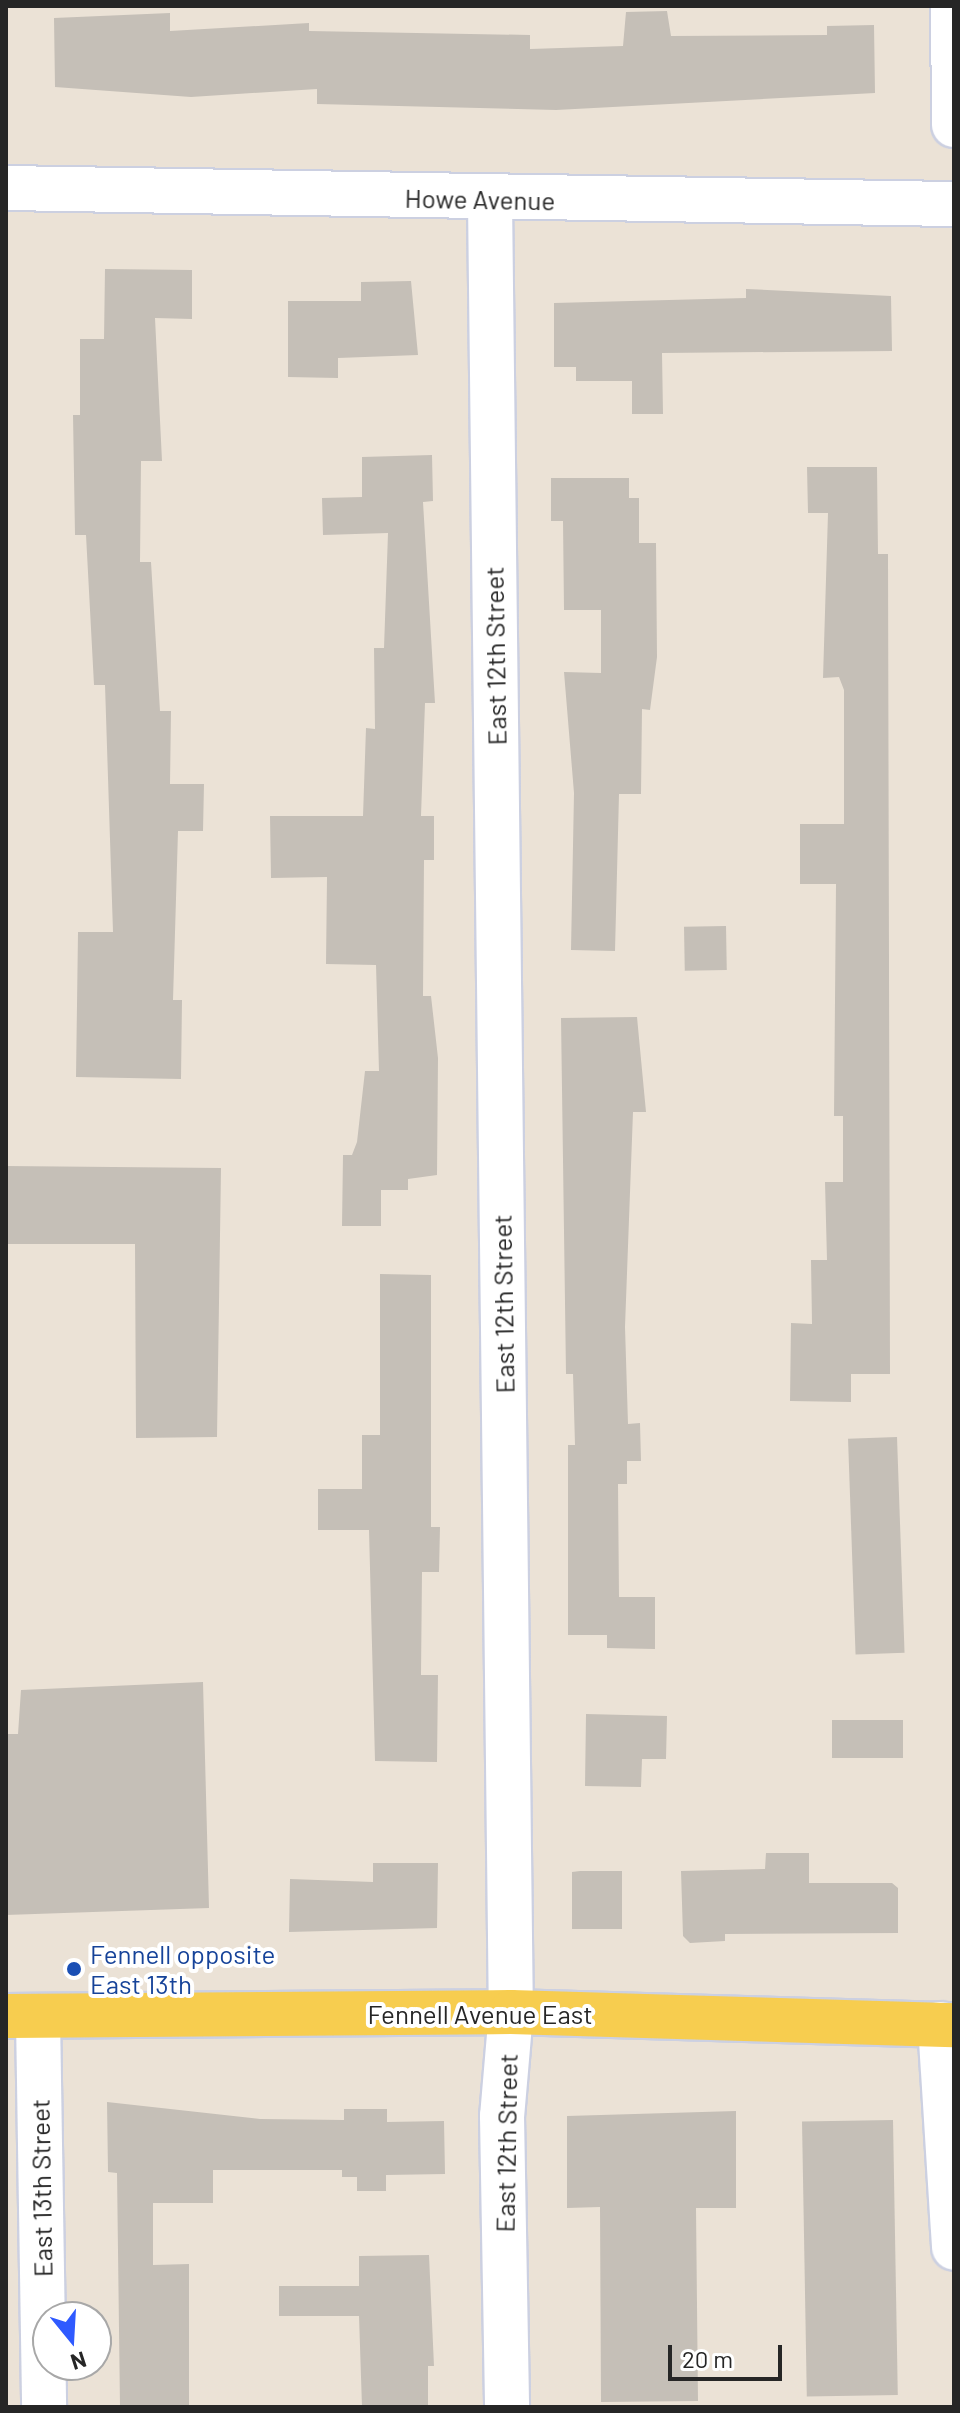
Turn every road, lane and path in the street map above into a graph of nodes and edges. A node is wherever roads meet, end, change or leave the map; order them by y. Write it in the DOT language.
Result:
graph roads {
  1 [pos="953,6"];
  2 [pos="954,125"];
  3 [pos="6,188"];
  4 [pos="490,200"];
  5 [pos="954,204"];
  6 [pos="511,2012"];
  7 [pos="22,2017"];
  8 [pos="947,2024"];
  9 [pos="954,2232"];
  10 [pos="954,2248"];
  11 [pos="44,2407"];
  12 [pos="507,2407"];
  1 -- 2 [label="street"];
  3 -- 4 [label="street, Howe Avenue"];
  4 -- 5 [label="street, Howe Avenue"];
  4 -- 6 [label="street, East 12th Street"];
  6 -- 7 [label="main road, Fennell Avenue East"];
  6 -- 8 [label="main road, Fennell Avenue East"];
  6 -- 12 [label="street, East 12th Street"];
  7 -- 11 [label="street, East 13th Street"];
  8 -- 9 [label="street"];
  9 -- 10 [label="street"];
}
